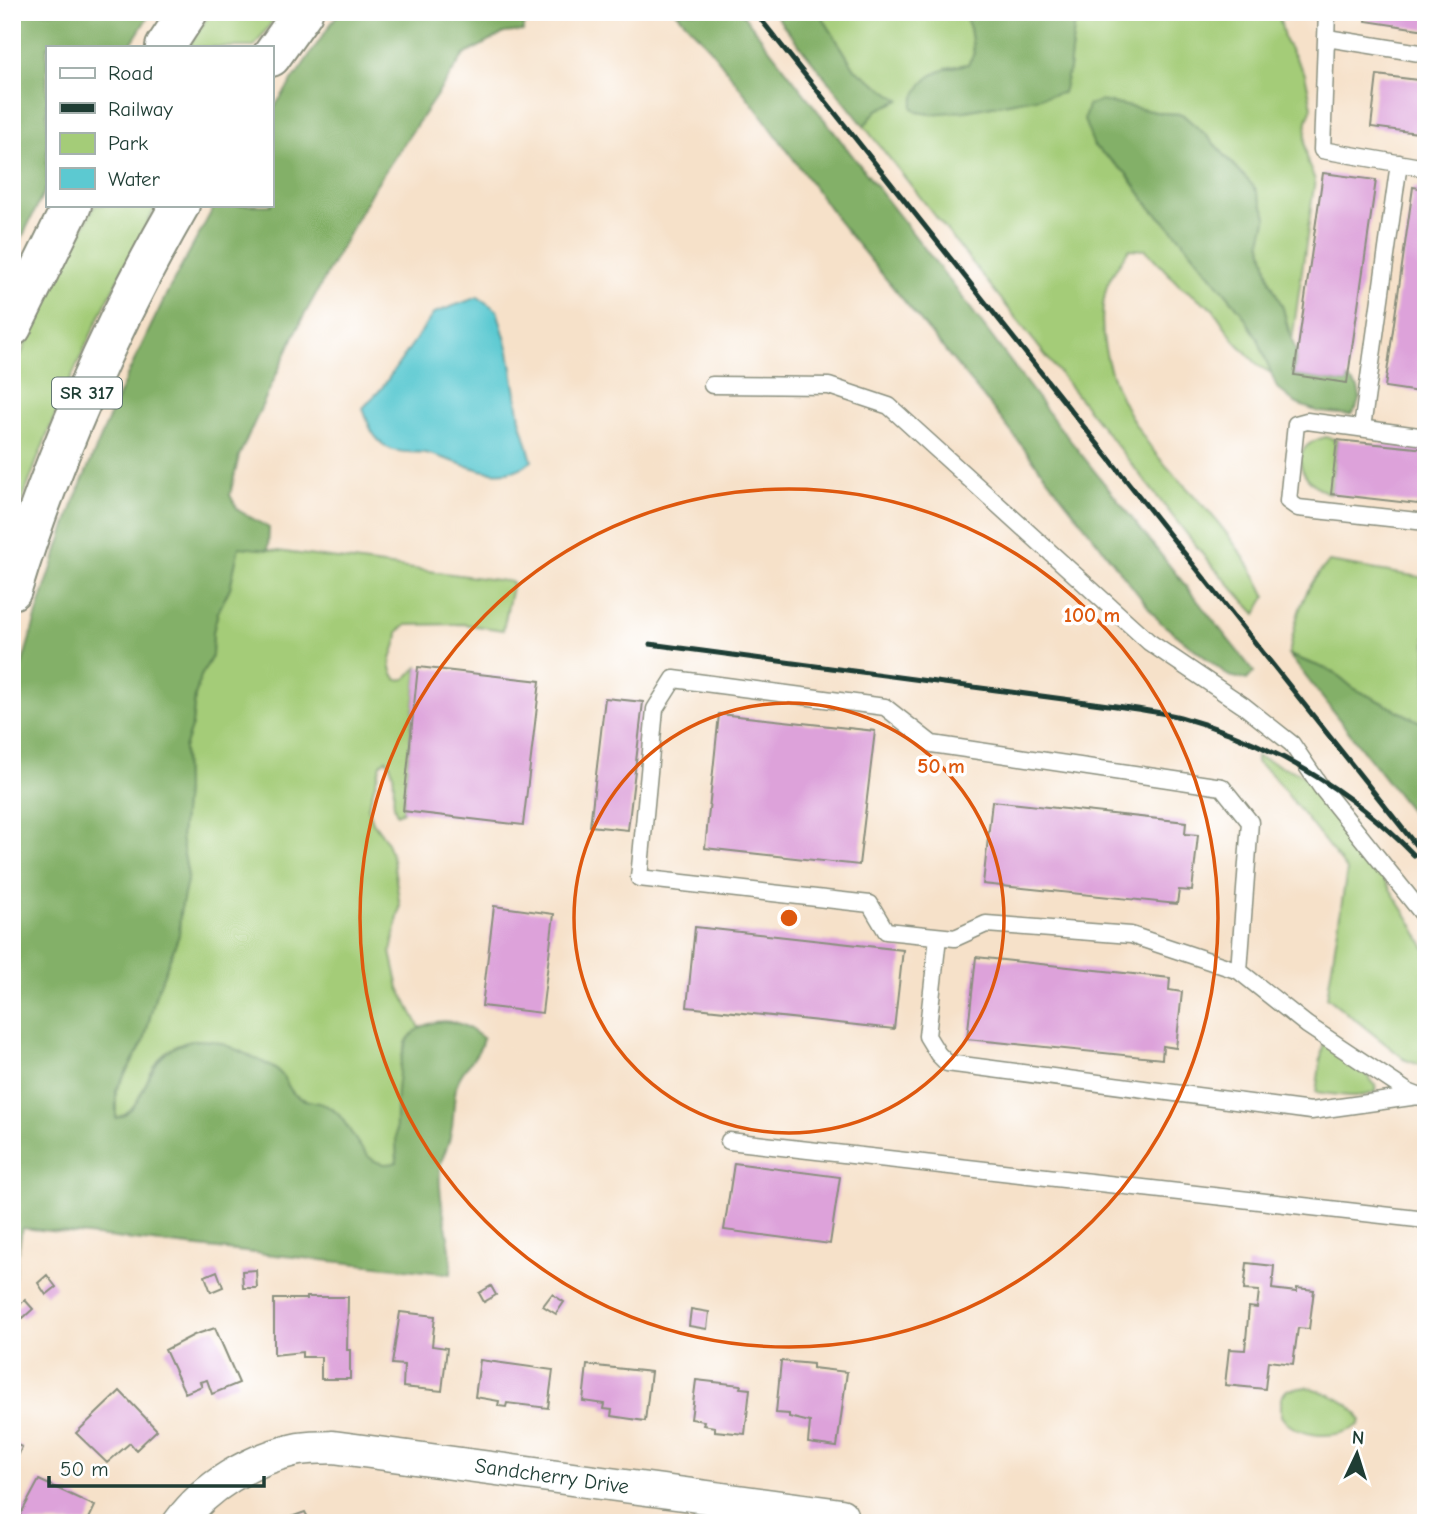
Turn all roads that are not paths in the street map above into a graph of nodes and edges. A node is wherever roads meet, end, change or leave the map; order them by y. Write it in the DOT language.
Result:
graph roads {
  1 [pos="188,12"];
  2 [pos="303,12"];
  3 [pos="1327,12"];
  4 [pos="1327,38"];
  5 [pos="166,46"];
  6 [pos="273,54"];
  7 [pos="1426,54"];
  8 [pos="1399,163"];
  9 [pos="1426,168"];
  10 [pos="72,206"];
  11 [pos="179,206"];
  12 [pos="12,327"];
  13 [pos="712,385"];
  14 [pos="1362,428"];
  15 [pos="1426,437"];
  16 [pos="1426,522"];
  17 [pos="12,590"];
  18 [pos="1426,918"];
  19 [pos="938,937"];
  20 [pos="1239,971"];
  21 [pos="1422,1098"];
  22 [pos="729,1141"];
  23 [pos="1426,1220"];
  24 [pos="841,1515"];
  25 [pos="180,1523"];
  1 -- 5 [label="main road"];
  2 -- 6 [label="main road"];
  3 -- 4 [label="lane"];
  4 -- 7 [label="lane"];
  4 -- 8 [label="lane"];
  8 -- 9 [label="lane"];
  8 -- 14 [label="lane"];
  10 -- 12 [label="main road"];
  11 -- 17 [label="main road, SR 317"];
  13 -- 18 [label="lane"];
  14 -- 15 [label="lane"];
  14 -- 16 [label="lane"];
  19 -- 20 [label="lane"];
  19 -- 20 [label="lane"];
  19 -- 21 [label="lane"];
  20 -- 21 [label="lane"];
  22 -- 23 [label="lane"];
  24 -- 25 [label="street, Sandcherry Drive"];
}
